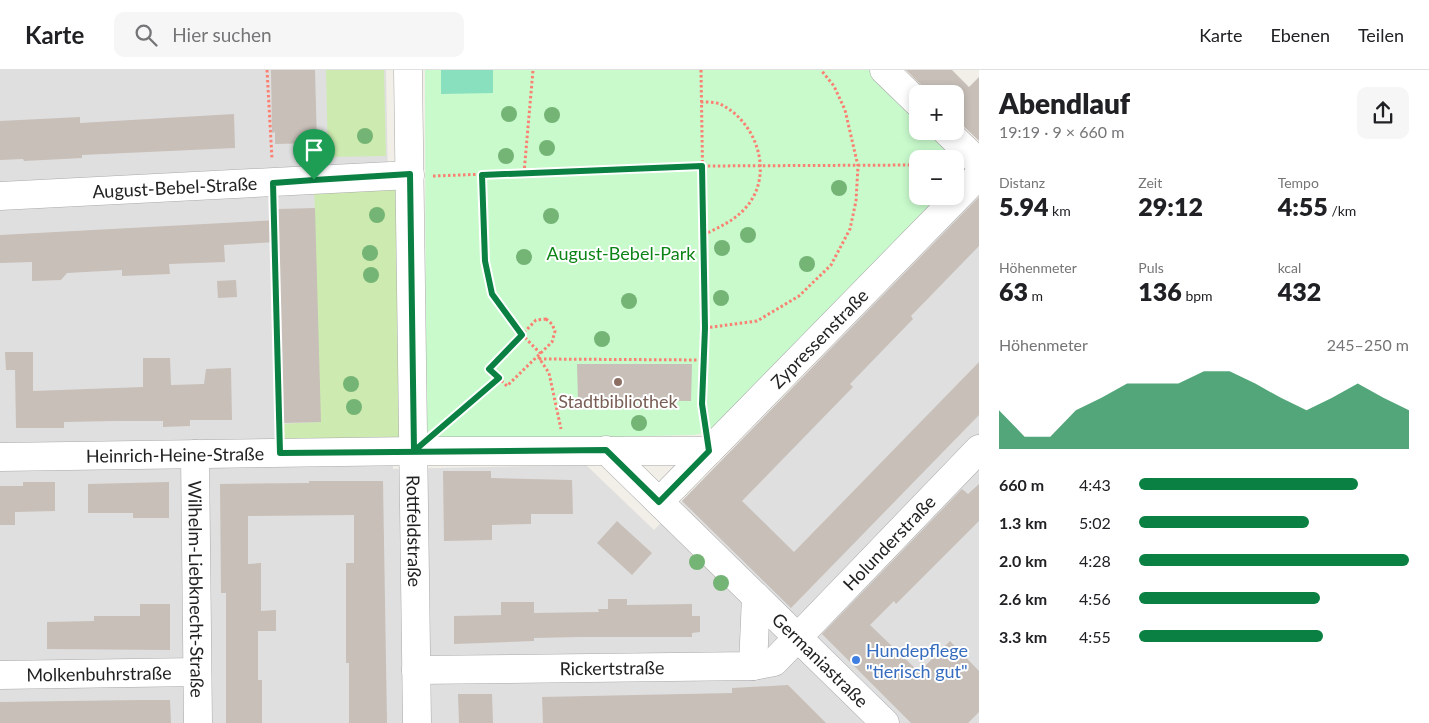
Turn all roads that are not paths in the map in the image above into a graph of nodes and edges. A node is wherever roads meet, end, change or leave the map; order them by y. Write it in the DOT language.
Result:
graph roads {
  1 [pos="408,70"];
  2 [pos="884,70"];
  3 [pos="909,94"];
  4 [pos="955,140"];
  5 [pos="979,163"];
  6 [pos="410,174"];
  7 [pos="979,175"];
  8 [pos="0,196"];
  9 [pos="979,449"];
  10 [pos="606,450"];
  11 [pos="414,451"];
  12 [pos="709,451"];
  13 [pos="195,454"];
  14 [pos="0,457"];
  15 [pos="659,502"];
  16 [pos="756,597"];
  17 [pos="796,636"];
  18 [pos="753,666"];
  19 [pos="416,670"];
  20 [pos="197,672"];
  21 [pos="0,675"];
  22 [pos="198,723"];
  23 [pos="417,723"];
  24 [pos="885,723"];
  1 -- 6 [label="street, Rottfeldstraße"];
  2 -- 3 [label="street"];
  4 -- 5 [label="street"];
  6 -- 8 [label="street, August-Bebel-Straße"];
  6 -- 11 [label="street, Rottfeldstraße"];
  7 -- 12 [label="street, Zypressenstraße"];
  9 -- 17 [label="street, Holunderstraße"];
  10 -- 11 [label="street, Heinrich-Heine-Straße"];
  10 -- 12 [label="street, Heinrich-Heine-Straße"];
  10 -- 15 [label="street, Germaniastraße"];
  11 -- 13 [label="street, Heinrich-Heine-Straße"];
  11 -- 19 [label="street, Rottfeldstraße"];
  12 -- 15 [label="street, Zypressenstraße"];
  13 -- 14 [label="street, Heinrich-Heine-Straße"];
  13 -- 20 [label="street, Wilhelm-Liebknecht-Straße"];
  15 -- 16 [label="street, Germaniastraße"];
  16 -- 17 [label="street, Germaniastraße"];
  16 -- 18 [label="street, Germaniastraße"];
  17 -- 18 [label="street, Rickertstraße"];
  17 -- 24 [label="street, Germaniastraße"];
  18 -- 19 [label="street, Rickertstraße"];
  19 -- 23 [label="street, Rottfeldstraße"];
  20 -- 21 [label="street, Molkenbuhrstraße"];
  20 -- 22 [label="street, Wilhelm-Liebknecht-Straße"];
}
